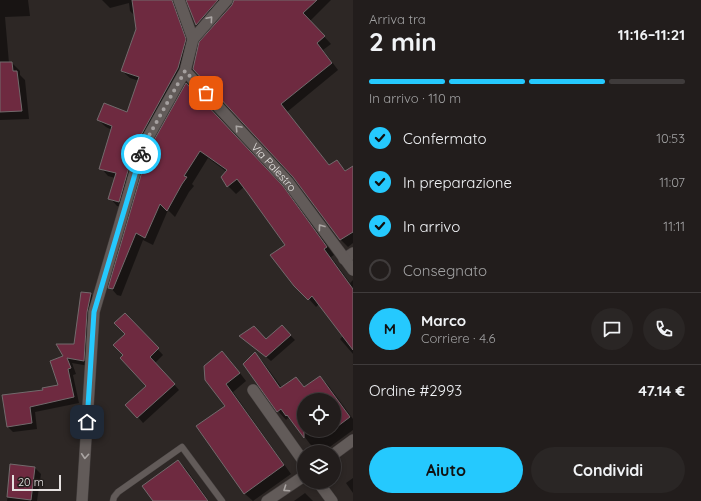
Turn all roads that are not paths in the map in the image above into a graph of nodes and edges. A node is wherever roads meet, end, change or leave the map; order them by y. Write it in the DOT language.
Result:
graph roads {
  1 [pos="179,0"];
  2 [pos="227,0"];
  3 [pos="193,39"];
  4 [pos="185,71"];
  5 [pos="349,256"];
  6 [pos="353,270"];
  7 [pos="253,390"];
  8 [pos="353,440"];
  9 [pos="341,449"];
  10 [pos="297,452"];
  11 [pos="297,481"];
  12 [pos="323,489"];
  13 [pos="82,501"];
  14 [pos="113,501"];
  15 [pos="222,501"];
  16 [pos="267,501"];
  17 [pos="332,501"];
  1 -- 3 [label="street"];
  3 -- 2 [label="street, one-way"];
  3 -- 4 [label="street"];
  5 -- 4 [label="street, Via Palestro, one-way"];
  4 -- 13 [label="street, one-way"];
  5 -- 6 [label="street, Via Palestro"];
  7 -- 10 [label="street"];
  8 -- 9 [label="street"];
  11 -- 16 [label="street, one-way"];
  12 -- 17 [label="street"];
  14 -- 15 [label="lane"];
}
